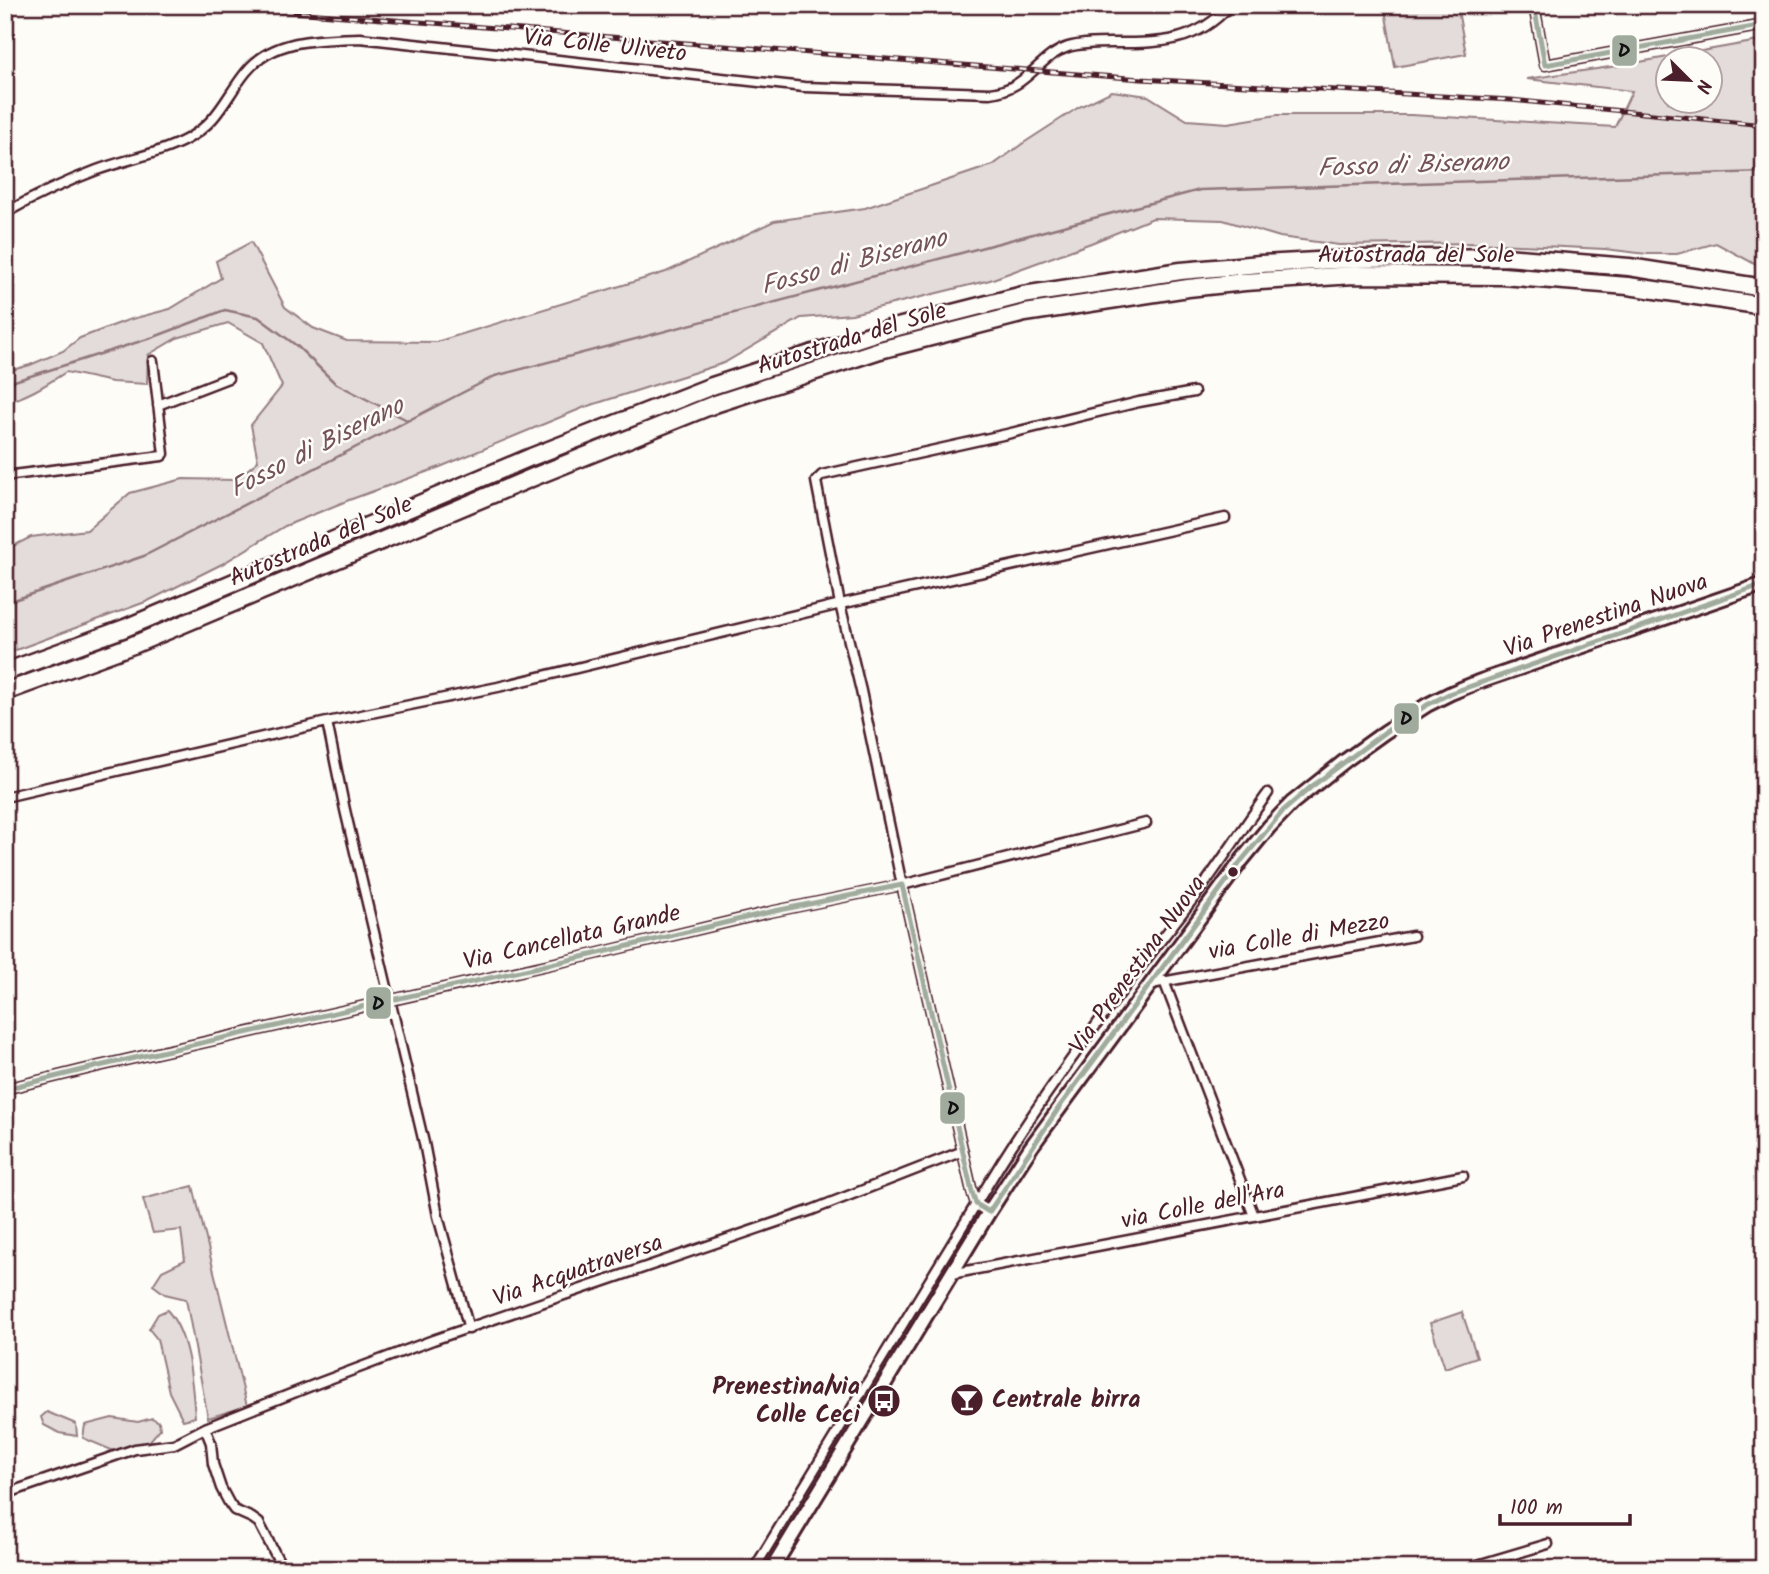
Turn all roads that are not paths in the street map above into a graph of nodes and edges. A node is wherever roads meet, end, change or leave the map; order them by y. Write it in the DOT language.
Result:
graph roads {
  1 [pos="1230,5"];
  2 [pos="1534,5"];
  3 [pos="1764,25"];
  4 [pos="5,213"];
  5 [pos="1764,288"];
  6 [pos="1764,306"];
  7 [pos="152,361"];
  8 [pos="228,378"];
  9 [pos="1194,392"];
  10 [pos="158,405"];
  11 [pos="5,476"];
  12 [pos="1225,517"];
  13 [pos="1764,583"];
  14 [pos="840,604"];
  15 [pos="5,671"];
  16 [pos="5,692"];
  17 [pos="327,722"];
  18 [pos="1268,793"];
  19 [pos="5,797"];
  20 [pos="1146,824"];
  21 [pos="902,885"];
  22 [pos="1413,936"];
  23 [pos="1164,981"];
  24 [pos="1150,984"];
  25 [pos="390,1000"];
  26 [pos="5,1089"];
  27 [pos="963,1151"];
  28 [pos="1462,1176"];
  29 [pos="976,1204"];
  30 [pos="989,1212"];
  31 [pos="1254,1216"];
  32 [pos="951,1274"];
  33 [pos="469,1329"];
  34 [pos="205,1428"];
  35 [pos="5,1494"];
  36 [pos="1548,1544"];
  37 [pos="283,1569"];
  38 [pos="754,1569"];
  39 [pos="772,1569"];
  40 [pos="1464,1569"];
  1 -- 4 [label="street, Via Colle Uliveto"];
  2 -- 3 [label="street"];
  5 -- 15 [label="highway, Autostrada del Sole"];
  6 -- 16 [label="highway, Autostrada del Sole"];
  7 -- 10 [label="street"];
  8 -- 10 [label="street"];
  9 -- 14 [label="street"];
  10 -- 11 [label="street"];
  12 -- 14 [label="street"];
  13 -- 24 [label="main road, Via Prenestina Nuova"];
  14 -- 17 [label="street"];
  14 -- 21 [label="street"];
  17 -- 19 [label="street"];
  17 -- 25 [label="street"];
  18 -- 29 [label="street"];
  20 -- 21 [label="street, Via Cancellata Grande"];
  21 -- 25 [label="street, Via Cancellata Grande"];
  21 -- 27 [label="street"];
  22 -- 23 [label="street, via Colle di Mezzo"];
  23 -- 24 [label="street, via Colle di Mezzo"];
  23 -- 31 [label="street"];
  24 -- 30 [label="main road, Via Prenestina Nuova"];
  25 -- 26 [label="street, Via Cancellata Grande"];
  25 -- 33 [label="street"];
  27 -- 29 [label="street"];
  27 -- 33 [label="street, Via Acquatraversa"];
  28 -- 31 [label="street, via Colle dell'Ara"];
  29 -- 30 [label="street"];
  29 -- 38 [label="street"];
  30 -- 32 [label="main road, Via Prenestina Nuova"];
  31 -- 32 [label="street, via Colle dell'Ara"];
  32 -- 39 [label="main road, Via Prenestina Nuova"];
  33 -- 34 [label="street, Via Acquatraversa"];
  34 -- 35 [label="street, Via Acquatraversa"];
  34 -- 37 [label="street"];
  36 -- 40 [label="street"];
}
